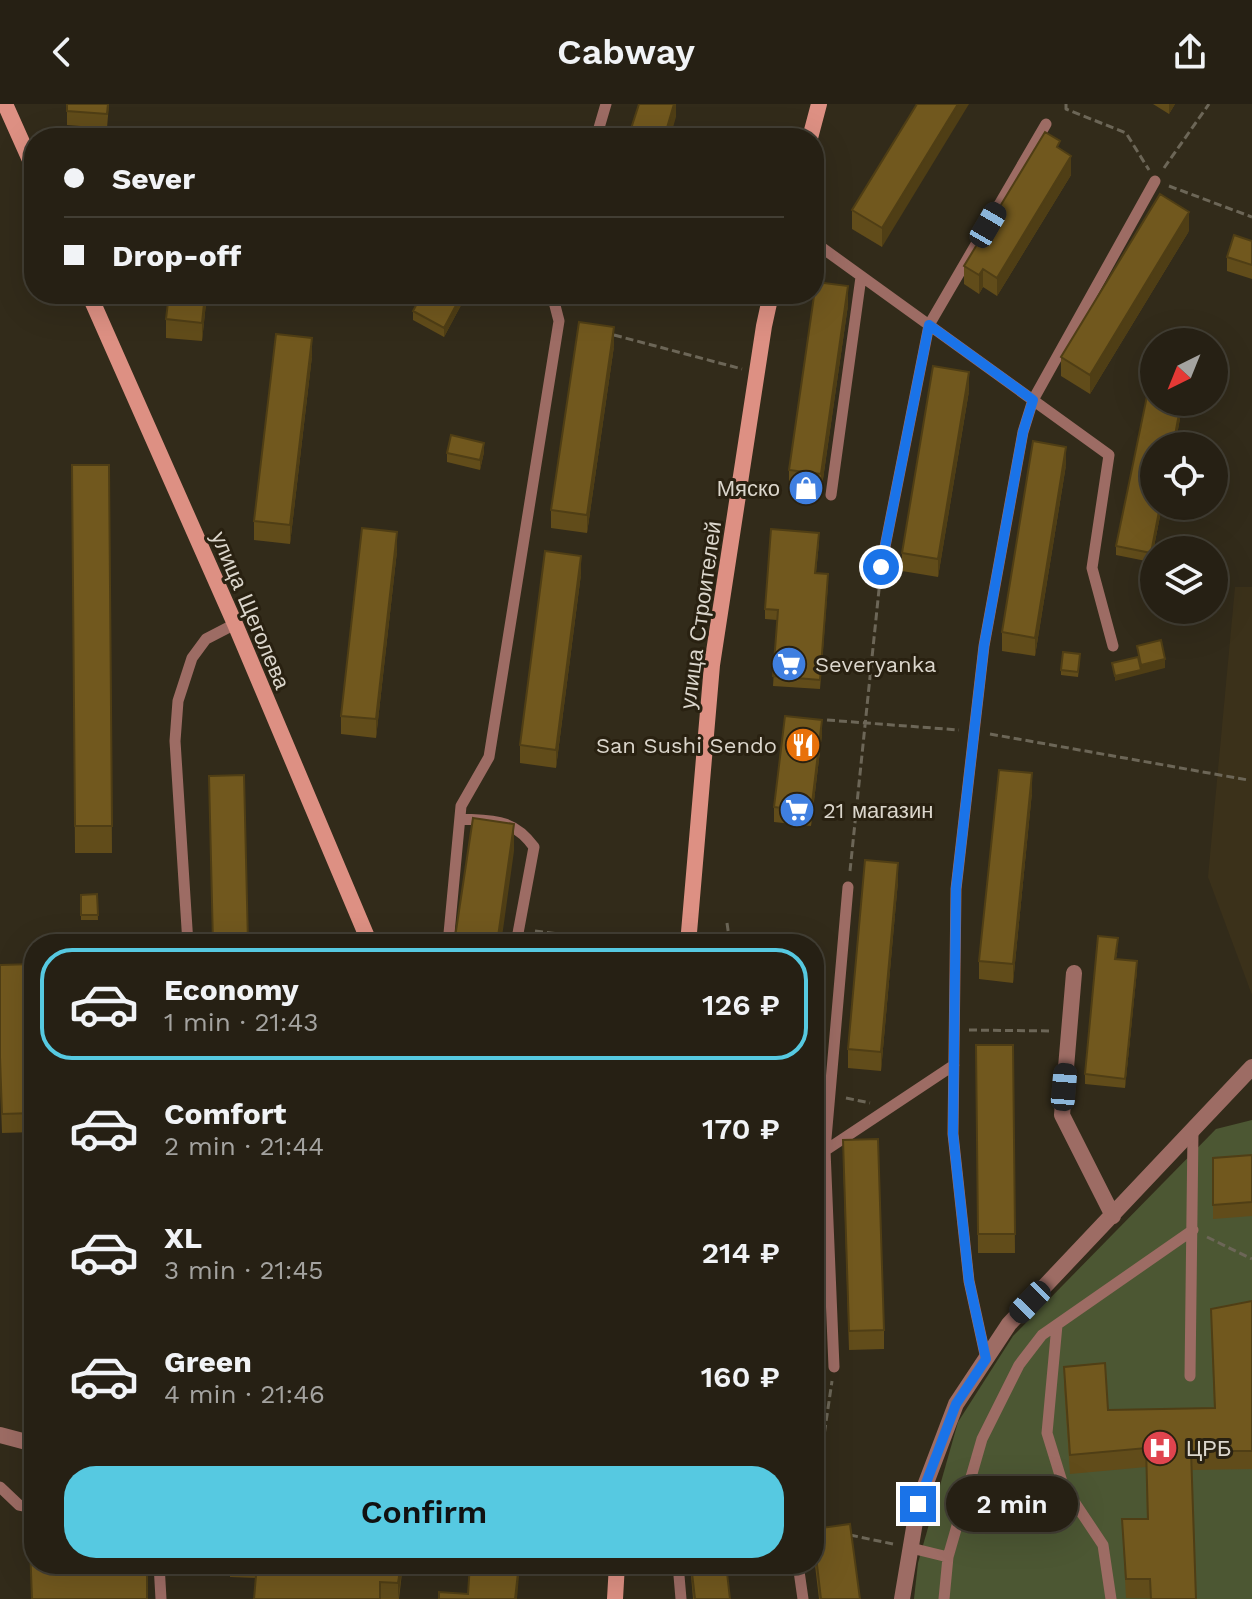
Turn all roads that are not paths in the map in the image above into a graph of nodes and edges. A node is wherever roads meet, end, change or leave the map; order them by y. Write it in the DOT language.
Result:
graph roads {
  1 [pos="5,104"];
  2 [pos="606,104"];
  3 [pos="819,104"];
  4 [pos="1046,124"];
  5 [pos="599,128"];
  6 [pos="813,128"];
  7 [pos="24,147"];
  8 [pos="1155,181"];
  9 [pos="824,249"];
  10 [pos="861,277"];
  11 [pos="93,304"];
  12 [pos="555,304"];
  13 [pos="769,304"];
  14 [pos="929,325"];
  15 [pos="1033,400"];
  16 [pos="831,495"];
  17 [pos="881,567"];
  18 [pos="235,624"];
  19 [pos="1113,646"];
  20 [pos="460,819"];
  21 [pos="848,887"];
  22 [pos="187,934"];
  23 [pos="366,934"];
  24 [pos="449,934"];
  25 [pos="518,934"];
  26 [pos="689,934"];
  27 [pos="1074,973"];
  28 [pos="954,1065"];
  29 [pos="1252,1067"];
  30 [pos="1193,1131"];
  31 [pos="825,1150"];
  32 [pos="1113,1216"];
  33 [pos="1193,1230"];
  34 [pos="1057,1325"];
  35 [pos="986,1359"];
  36 [pos="834,1367"];
  37 [pos="1190,1376"];
  38 [pos="0,1435"];
  39 [pos="24,1441"];
  40 [pos="0,1487"];
  41 [pos="24,1506"];
  42 [pos="911,1548"];
  43 [pos="948,1557"];
  44 [pos="160,1574"];
  45 [pos="616,1574"];
  46 [pos="679,1574"];
  47 [pos="799,1574"];
  48 [pos="161,1599"];
  49 [pos="615,1599"];
  50 [pos="681,1599"];
  51 [pos="803,1599"];
  52 [pos="902,1599"];
  53 [pos="944,1599"];
  54 [pos="1111,1599"];
  1 -- 7 [label="street"];
  2 -- 5 [label="lane"];
  3 -- 6 [label="street"];
  4 -- 14 [label="lane"];
  8 -- 15 [label="lane"];
  9 -- 10 [label="lane"];
  10 -- 14 [label="lane"];
  10 -- 16 [label="lane"];
  11 -- 18 [label="street, улица Щеголева"];
  12 -- 20 [label="lane"];
  13 -- 26 [label="street, улица Строителей"];
  14 -- 15 [label="lane"];
  14 -- 17 [label="lane"];
  15 -- 19 [label="lane"];
  15 -- 28 [label="lane"];
  18 -- 22 [label="lane"];
  18 -- 23 [label="street, улица Щеголева"];
  20 -- 24 [label="lane"];
  20 -- 25 [label="lane"];
  21 -- 31 [label="lane"];
  27 -- 32 [label="street"];
  28 -- 31 [label="lane"];
  28 -- 35 [label="lane"];
  29 -- 30 [label="street"];
  30 -- 32 [label="street"];
  30 -- 33 [label="lane"];
  31 -- 36 [label="lane"];
  32 -- 35 [label="street"];
  33 -- 34 [label="lane"];
  33 -- 37 [label="lane"];
  34 -- 43 [label="lane"];
  34 -- 54 [label="lane"];
  35 -- 42 [label="street"];
  38 -- 39 [label="street"];
  40 -- 41 [label="lane"];
  42 -- 43 [label="lane"];
  42 -- 52 [label="street"];
  43 -- 53 [label="lane"];
  44 -- 48 [label="lane"];
  45 -- 49 [label="street"];
  46 -- 50 [label="lane"];
  47 -- 51 [label="lane"];
}
